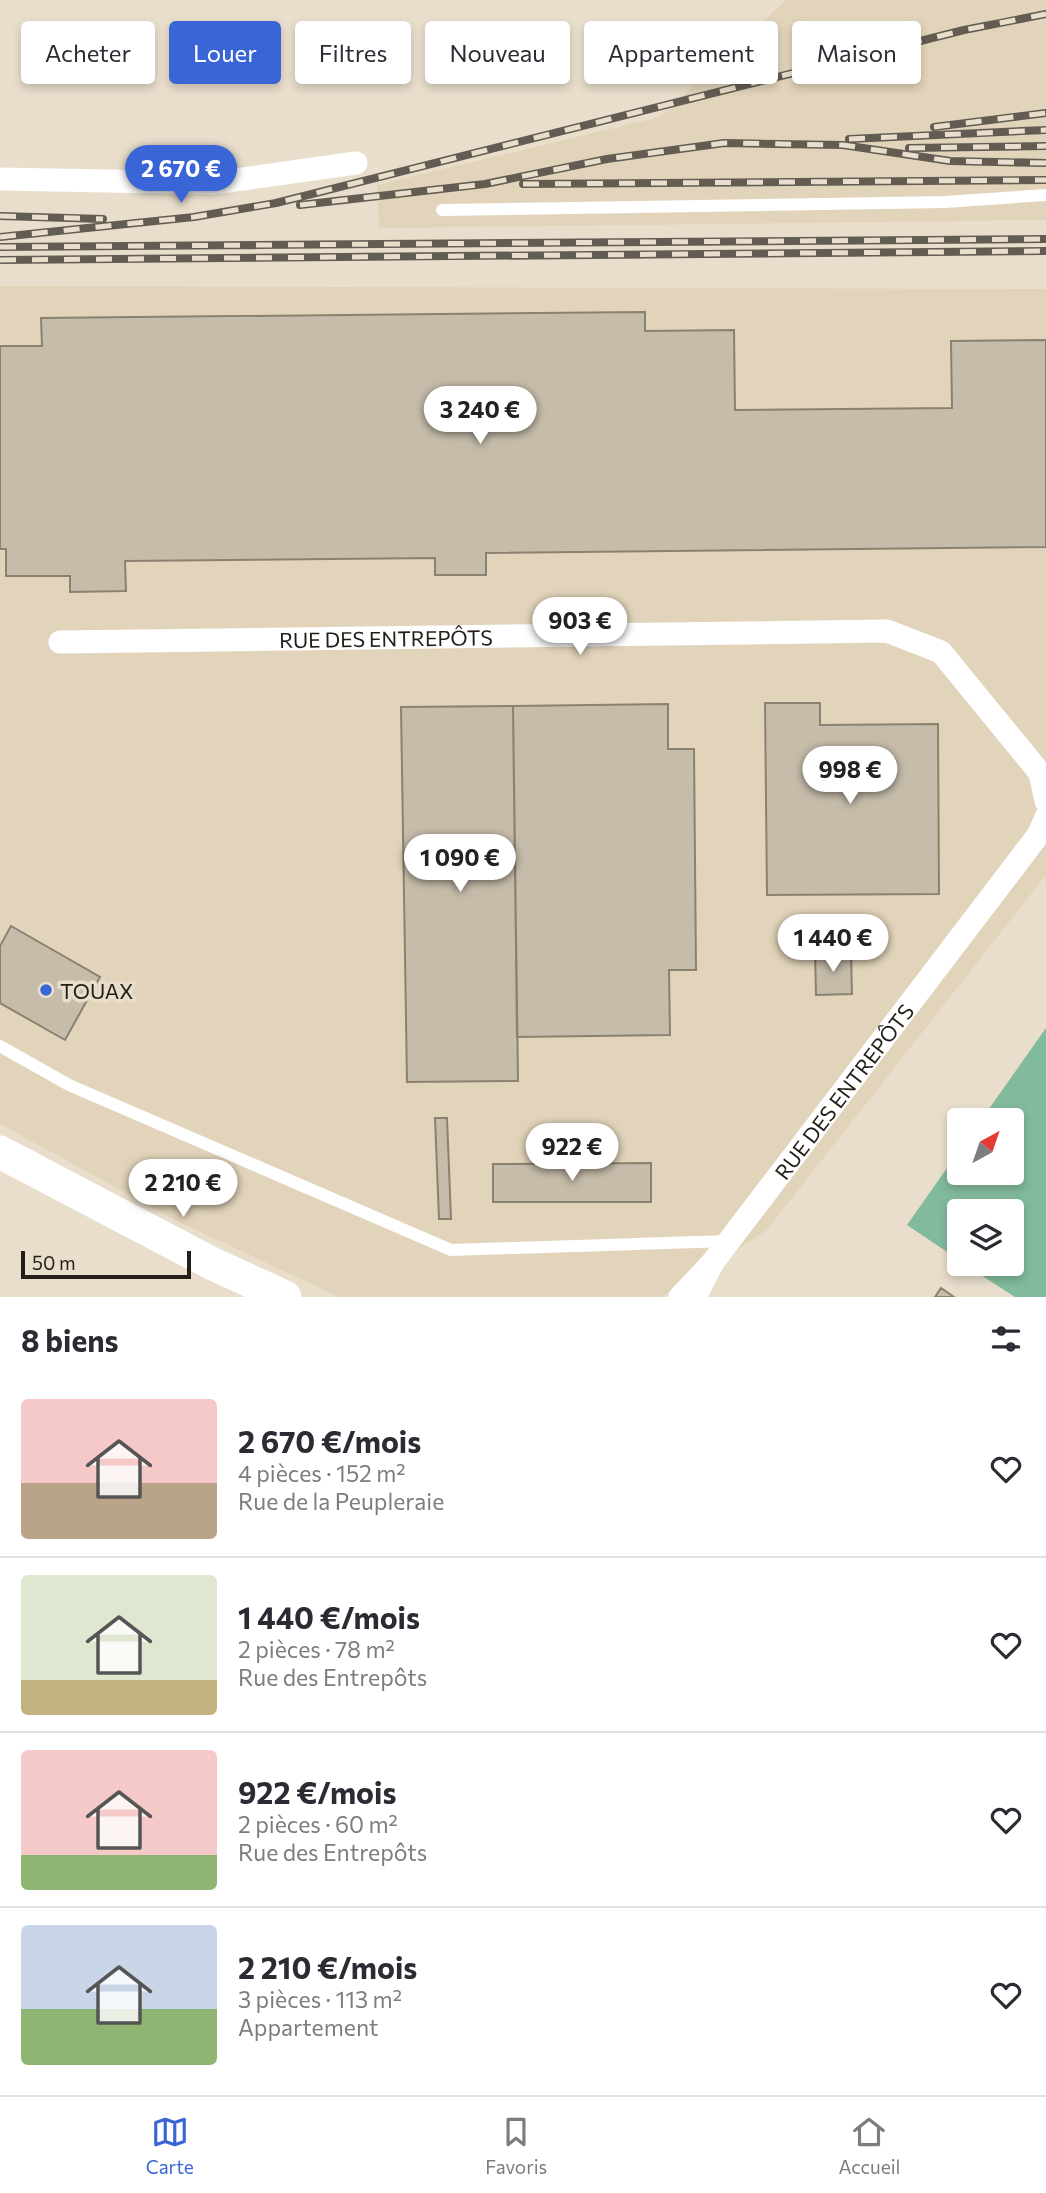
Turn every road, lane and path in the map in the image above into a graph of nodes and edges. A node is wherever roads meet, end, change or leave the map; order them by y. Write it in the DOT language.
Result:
graph roads {
  1 [pos="356,163"];
  2 [pos="0,179"];
  3 [pos="1046,195"];
  4 [pos="442,210"];
  5 [pos="60,642"];
  6 [pos="1046,801"];
  7 [pos="1046,817"];
  8 [pos="0,1046"];
  9 [pos="0,1152"];
  10 [pos="0,1160"];
  11 [pos="60,1185"];
  12 [pos="727,1241"];
  13 [pos="713,1262"];
  14 [pos="285,1297"];
  15 [pos="680,1297"];
  16 [pos="695,1297"];
  1 -- 2 [label="street"];
  3 -- 4 [label="lane"];
  5 -- 6 [label="street, RUE DES ENTREPÔTS"];
  7 -- 12 [label="street, RUE DES ENTREPÔTS"];
  8 -- 12 [label="lane"];
  9 -- 11 [label="main road"];
  10 -- 11 [label="main road"];
  11 -- 14 [label="main road"];
  12 -- 13 [label="street, RUE DES ENTREPÔTS"];
  13 -- 15 [label="street, RUE DES ENTREPÔTS"];
  13 -- 16 [label="street, RUE DES ENTREPÔTS"];
}
